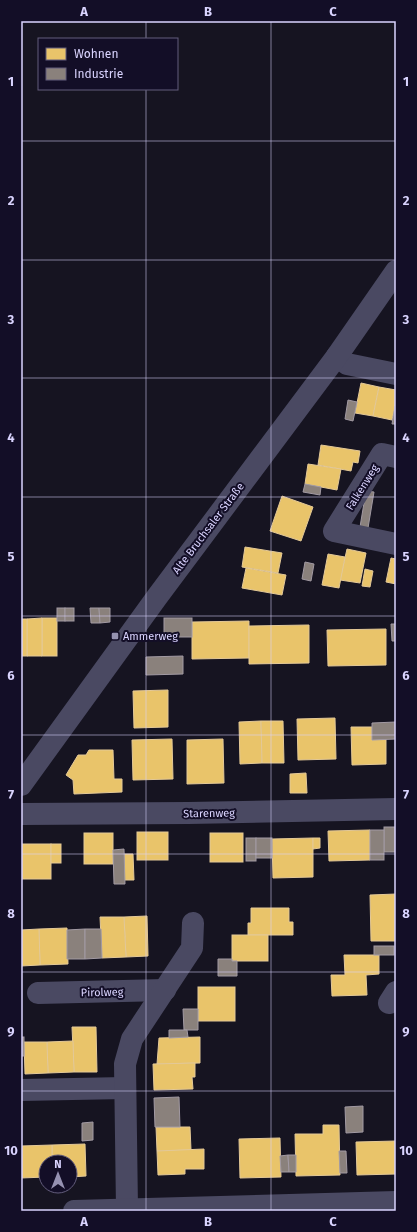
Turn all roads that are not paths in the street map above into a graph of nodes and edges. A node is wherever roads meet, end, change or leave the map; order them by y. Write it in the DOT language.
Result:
graph roads {
  1 [pos="396,271"];
  2 [pos="337,356"];
  3 [pos="396,374"];
  4 [pos="396,457"];
  5 [pos="396,544"];
  6 [pos="21,785"];
  7 [pos="396,809"];
  8 [pos="21,814"];
  9 [pos="193,923"];
  10 [pos="165,990"];
  11 [pos="38,993"];
  12 [pos="125,1088"];
  13 [pos="21,1090"];
  14 [pos="396,1202"];
  15 [pos="127,1210"];
  16 [pos="74,1211"];
  1 -- 2 [label="street, Alte Bruchsaler Straße"];
  2 -- 3 [label="street"];
  2 -- 6 [label="street, Alte Bruchsaler Straße"];
  4 -- 5 [label="street, Falkenweg"];
  7 -- 8 [label="street, Starenweg"];
  9 -- 10 [label="street"];
  10 -- 11 [label="street, Pirolweg"];
  10 -- 12 [label="street"];
  12 -- 13 [label="street"];
  12 -- 15 [label="street"];
  14 -- 15 [label="street"];
  15 -- 16 [label="street"];
}
